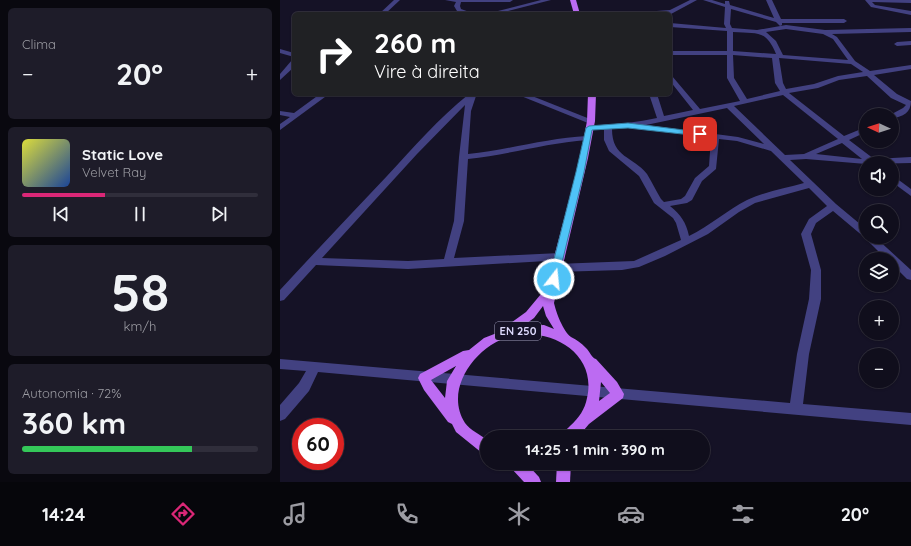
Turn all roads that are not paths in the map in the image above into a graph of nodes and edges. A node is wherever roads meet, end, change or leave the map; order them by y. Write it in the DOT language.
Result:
graph roads {
  1 [pos="397,0"];
  2 [pos="448,0"];
  3 [pos="458,0"];
  4 [pos="510,0"];
  5 [pos="548,0"];
  6 [pos="573,0"];
  7 [pos="694,0"];
  8 [pos="706,0"];
  9 [pos="769,0"];
  10 [pos="911,1"];
  11 [pos="532,3"];
  12 [pos="727,3"];
  13 [pos="384,12"];
  14 [pos="466,12"];
  15 [pos="497,12"];
  16 [pos="530,12"];
  17 [pos="576,12"];
  18 [pos="671,12"];
  19 [pos="672,13"];
  20 [pos="911,13"];
  21 [pos="778,21"];
  22 [pos="844,21"];
  23 [pos="672,22"];
  24 [pos="672,24"];
  25 [pos="786,27"];
  26 [pos="731,30"];
  27 [pos="911,30"];
  28 [pos="761,32"];
  29 [pos="825,32"];
  30 [pos="911,43"];
  31 [pos="897,44"];
  32 [pos="280,51"];
  33 [pos="672,53"];
  34 [pos="730,53"];
  35 [pos="292,54"];
  36 [pos="777,56"];
  37 [pos="853,62"];
  38 [pos="911,67"];
  39 [pos="292,68"];
  40 [pos="869,75"];
  41 [pos="280,78"];
  42 [pos="672,79"];
  43 [pos="784,92"];
  44 [pos="322,96"];
  45 [pos="472,96"];
  46 [pos="525,96"];
  47 [pos="592,96"];
  48 [pos="654,96"];
  49 [pos="744,101"];
  50 [pos="910,104"];
  51 [pos="728,105"];
  52 [pos="697,110"];
  53 [pos="280,113"];
  54 [pos="899,114"];
  55 [pos="296,116"];
  56 [pos="661,118"];
  57 [pos="590,124"];
  58 [pos="608,126"];
  59 [pos="628,126"];
  60 [pos="280,128"];
  61 [pos="859,132"];
  62 [pos="715,136"];
  63 [pos="587,138"];
  64 [pos="841,138"];
  65 [pos="775,150"];
  66 [pos="806,156"];
  67 [pos="864,156"];
  68 [pos="463,157"];
  69 [pos="785,158"];
  70 [pos="911,160"];
  71 [pos="859,161"];
  72 [pos="899,161"];
  73 [pos="811,184"];
  74 [pos="899,184"];
  75 [pos="911,193"];
  76 [pos="662,205"];
  77 [pos="833,206"];
  78 [pos="859,228"];
  79 [pos="686,241"];
  80 [pos="877,244"];
  81 [pos="560,257"];
  82 [pos="312,261"];
  83 [pos="448,262"];
  84 [pos="556,268"];
  85 [pos="911,276"];
  86 [pos="551,290"];
  87 [pos="280,297"];
  88 [pos="507,332"];
  89 [pos="565,338"];
  90 [pos="474,350"];
  91 [pos="589,360"];
  92 [pos="280,364"];
  93 [pos="315,367"];
  94 [pos="424,378"];
  95 [pos="453,380"];
  96 [pos="596,392"];
  97 [pos="618,394"];
  98 [pos="796,409"];
  99 [pos="280,415"];
  100 [pos="911,418"];
  101 [pos="583,422"];
  102 [pos="459,426"];
  103 [pos="575,430"];
  104 [pos="480,444"];
  105 [pos="523,470"];
  106 [pos="564,470"];
  107 [pos="534,482"];
  108 [pos="563,482"];
  1 -- 13 [label="street"];
  2 -- 3 [label="street"];
  3 -- 4 [label="street"];
  3 -- 14 [label="street"];
  5 -- 11 [label="street"];
  6 -- 17 [label="main road"];
  7 -- 18 [label="street"];
  8 -- 12 [label="street"];
  9 -- 21 [label="street"];
  10 -- 20 [label="street"];
  11 -- 15 [label="street"];
  11 -- 16 [label="street"];
  12 -- 21 [label="street"];
  12 -- 26 [label="street"];
  19 -- 23 [label="street"];
  21 -- 22 [label="street"];
  21 -- 25 [label="street"];
  24 -- 26 [label="street"];
  25 -- 28 [label="street"];
  25 -- 29 [label="street"];
  26 -- 28 [label="street"];
  26 -- 34 [label="street"];
  27 -- 29 [label="street"];
  28 -- 36 [label="street"];
  29 -- 37 [label="street"];
  30 -- 31 [label="street"];
  32 -- 35 [label="street"];
  33 -- 34 [label="street"];
  34 -- 36 [label="street"];
  34 -- 49 [label="street"];
  36 -- 37 [label="street"];
  36 -- 43 [label="street"];
  37 -- 40 [label="street"];
  38 -- 40 [label="street"];
  39 -- 41 [label="street"];
  40 -- 43 [label="street"];
  40 -- 50 [label="street"];
  42 -- 52 [label="street"];
  43 -- 49 [label="street"];
  43 -- 64 [label="street"];
  44 -- 55 [label="street"];
  45 -- 68 [label="street"];
  45 -- 82 [label="street"];
  46 -- 57 [label="street"];
  47 -- 57 [label="main road, EN 250"];
  48 -- 56 [label="street"];
  49 -- 51 [label="street"];
  50 -- 54 [label="street"];
  51 -- 52 [label="street"];
  51 -- 65 [label="street"];
  52 -- 56 [label="street"];
  53 -- 55 [label="street"];
  55 -- 60 [label="street"];
  56 -- 59 [label="street"];
  57 -- 58 [label="street"];
  57 -- 63 [label="main road, EN 250"];
  58 -- 59 [label="street"];
  58 -- 76 [label="street"];
  59 -- 62 [label="street"];
  61 -- 64 [label="street"];
  62 -- 65 [label="street"];
  62 -- 76 [label="street"];
  63 -- 68 [label="street"];
  63 -- 81 [label="main road, EN 250"];
  64 -- 66 [label="street"];
  64 -- 67 [label="street"];
  65 -- 69 [label="street"];
  66 -- 69 [label="street"];
  66 -- 71 [label="street"];
  68 -- 83 [label="street"];
  69 -- 73 [label="street"];
  70 -- 72 [label="street"];
  73 -- 77 [label="street"];
  73 -- 79 [label="street"];
  74 -- 75 [label="street"];
  76 -- 79 [label="street"];
  77 -- 78 [label="street"];
  77 -- 98 [label="street"];
  79 -- 84 [label="street"];
  80 -- 85 [label="street"];
  81 -- 83 [label="street"];
  81 -- 84 [label="main road, EN 250"];
  82 -- 83 [label="street"];
  82 -- 87 [label="street"];
  84 -- 86 [label="main road, EN 250"];
  86 -- 88 [label="main road, EN 250"];
  86 -- 89 [label="main road, EN 250"];
  88 -- 89 [label="main road, EN 250"];
  88 -- 90 [label="main road, EN 250"];
  89 -- 91 [label="main road, EN 250"];
  90 -- 94 [label="main road"];
  90 -- 95 [label="main road, EN 250"];
  91 -- 96 [label="main road, EN 250"];
  91 -- 97 [label="main road"];
  92 -- 93 [label="street"];
  93 -- 94 [label="street"];
  93 -- 99 [label="street"];
  94 -- 95 [label="street"];
  94 -- 102 [label="main road"];
  95 -- 96 [label="street"];
  95 -- 102 [label="main road, EN 250"];
  96 -- 97 [label="street"];
  96 -- 101 [label="main road, EN 250"];
  97 -- 98 [label="street"];
  97 -- 101 [label="main road"];
  98 -- 100 [label="street"];
  101 -- 103 [label="main road, EN 250"];
  102 -- 104 [label="main road, EN 250"];
  105 -- 107 [label="main road"];
  106 -- 108 [label="main road"];
}
